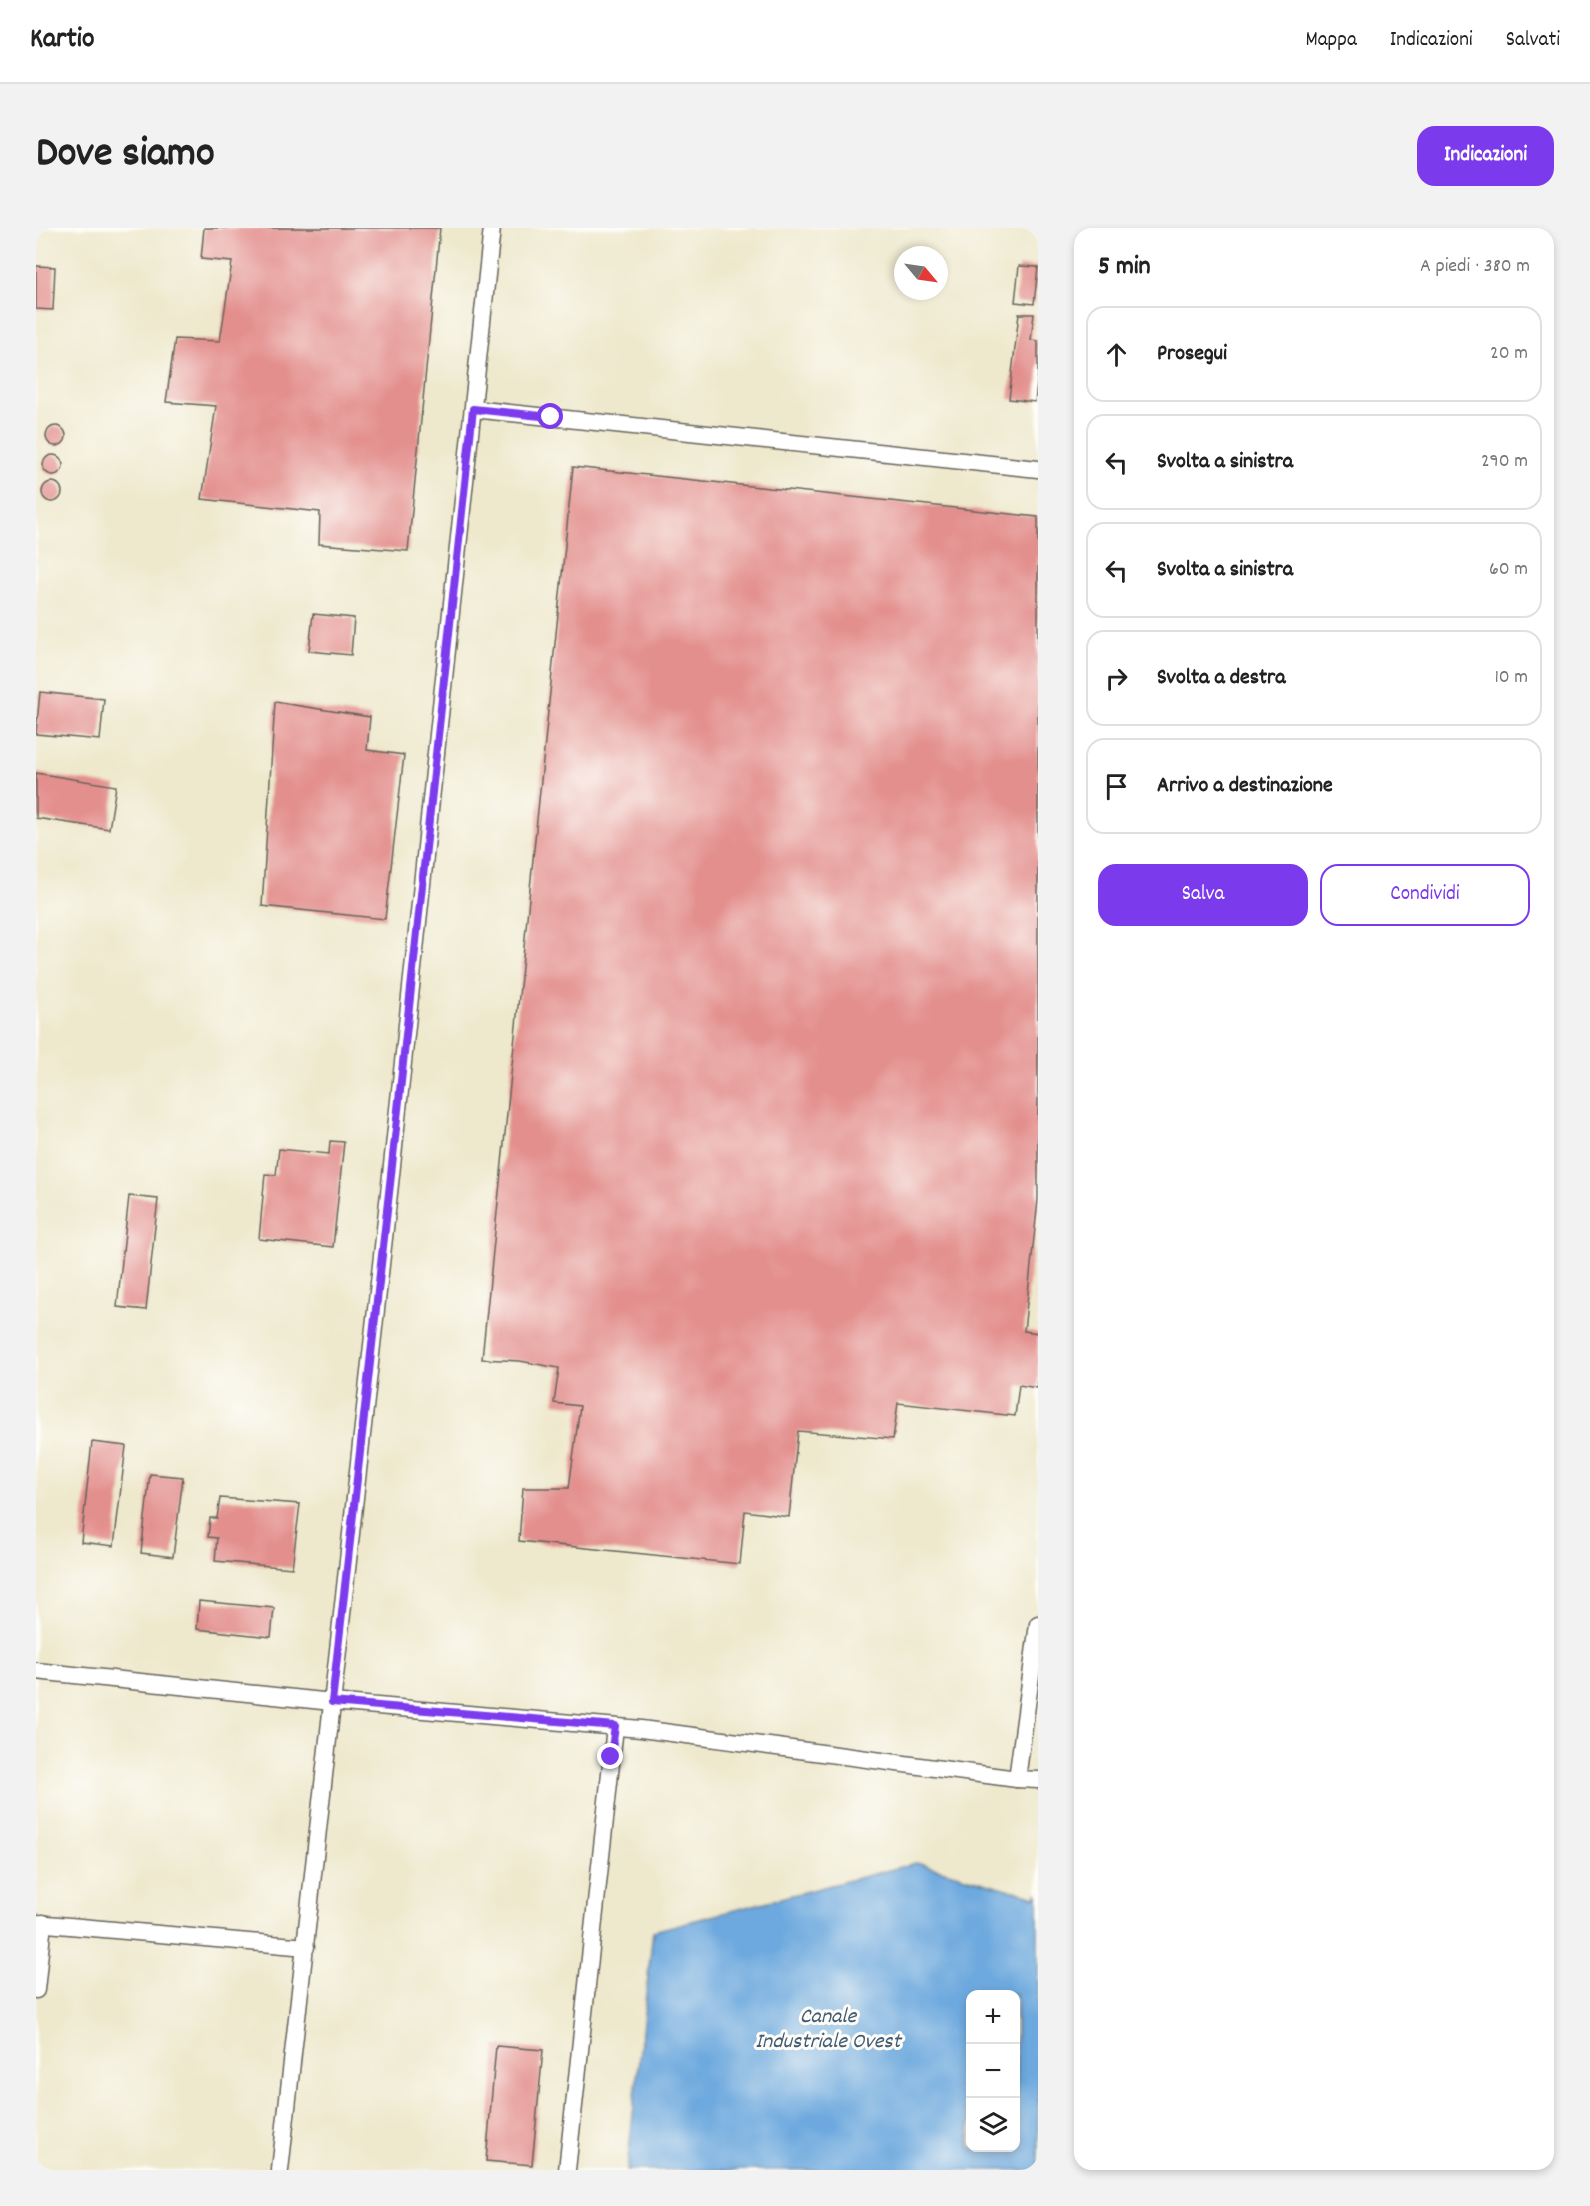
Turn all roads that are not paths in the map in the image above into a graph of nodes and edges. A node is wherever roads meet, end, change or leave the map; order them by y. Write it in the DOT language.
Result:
graph roads {
  1 [pos="492,228"];
  2 [pos="473,409"];
  3 [pos="1038,469"];
  4 [pos="1038,1624"];
  5 [pos="36,1671"];
  6 [pos="332,1702"];
  7 [pos="615,1726"];
  8 [pos="1017,1779"];
  9 [pos="1038,1780"];
  10 [pos="40,1923"];
  11 [pos="306,1947"];
  12 [pos="36,1990"];
  13 [pos="280,2170"];
  14 [pos="567,2170"];
  1 -- 2 [label="lane"];
  2 -- 3 [label="lane"];
  2 -- 6 [label="lane"];
  4 -- 8 [label="lane"];
  5 -- 6 [label="lane"];
  6 -- 7 [label="lane"];
  6 -- 11 [label="lane"];
  7 -- 8 [label="lane"];
  7 -- 14 [label="lane"];
  8 -- 9 [label="lane"];
  10 -- 11 [label="lane"];
  10 -- 12 [label="lane"];
  11 -- 13 [label="lane"];
}
